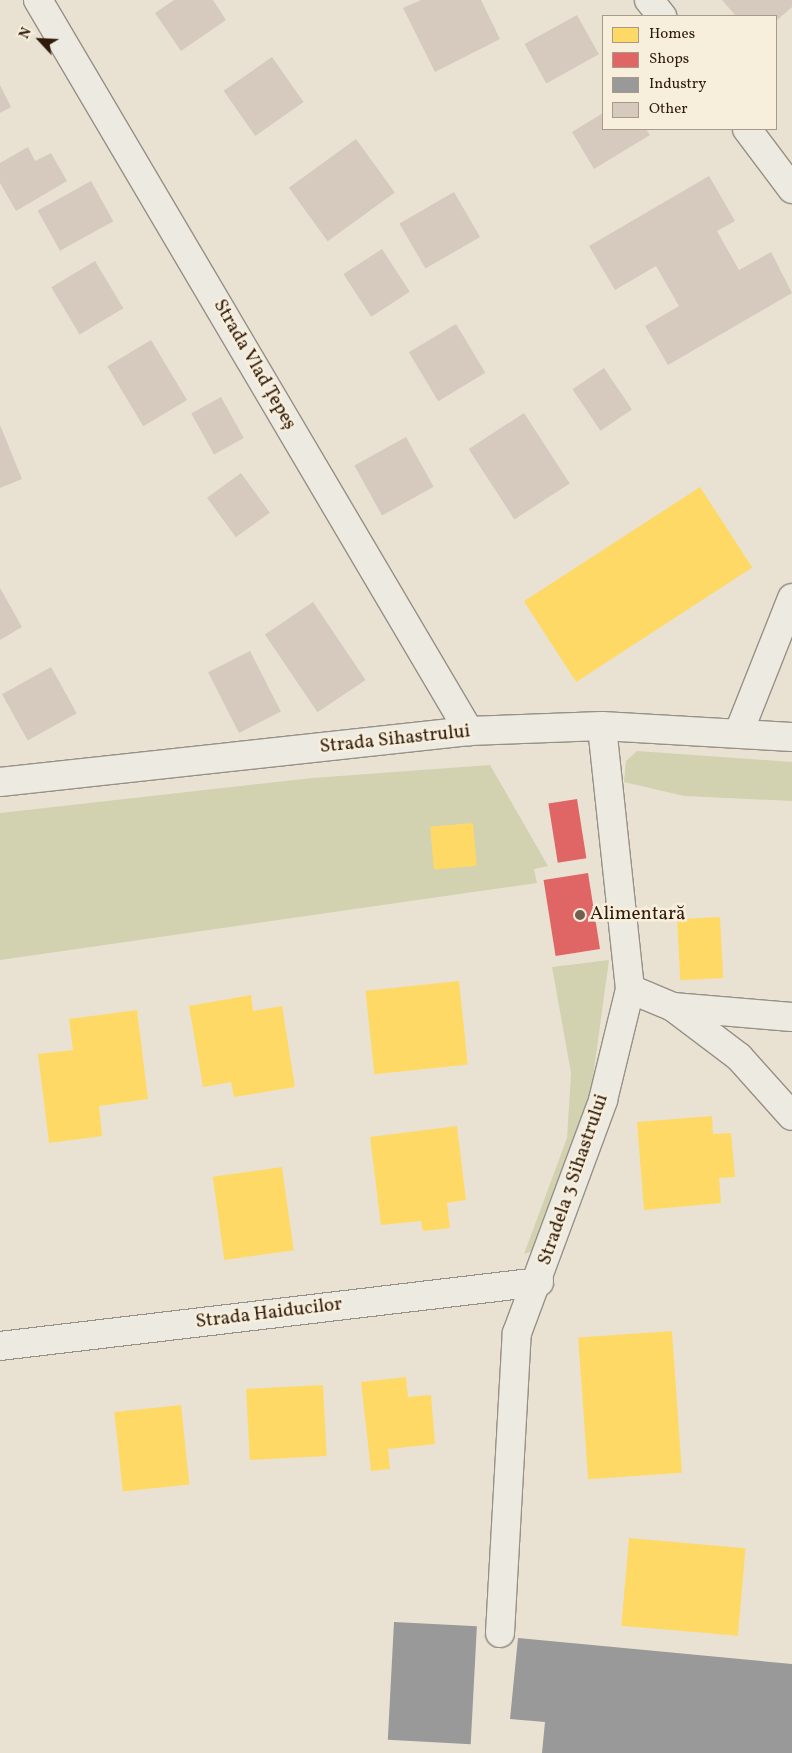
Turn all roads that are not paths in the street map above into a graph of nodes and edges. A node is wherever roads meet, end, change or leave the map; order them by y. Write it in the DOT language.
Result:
graph roads {
  1 [pos="38,0"];
  2 [pos="649,0"];
  3 [pos="661,15"];
  4 [pos="748,130"];
  5 [pos="792,188"];
  6 [pos="792,598"];
  7 [pos="602,726"];
  8 [pos="469,731"];
  9 [pos="739,732"];
  10 [pos="792,737"];
  11 [pos="0,782"];
  12 [pos="630,989"];
  13 [pos="673,1007"];
  14 [pos="792,1017"];
  15 [pos="792,1116"];
  16 [pos="539,1282"];
  17 [pos="0,1346"];
  18 [pos="500,1633"];
  1 -- 8 [label="street, Strada Vlad Țepeș"];
  2 -- 3 [label="street"];
  4 -- 5 [label="street"];
  6 -- 9 [label="street"];
  7 -- 8 [label="street, Strada Sihastrului"];
  7 -- 9 [label="street, Strada Sihastrului"];
  7 -- 12 [label="street, Stradela 3 Sihastrului"];
  8 -- 11 [label="street, Strada Sihastrului"];
  9 -- 10 [label="street, Strada Sihastrului"];
  12 -- 13 [label="street"];
  12 -- 16 [label="street, Stradela 3 Sihastrului"];
  13 -- 14 [label="street"];
  13 -- 15 [label="street"];
  16 -- 17 [label="street, Strada Haiducilor"];
  16 -- 18 [label="street, Stradela 3 Sihastrului"];
}
